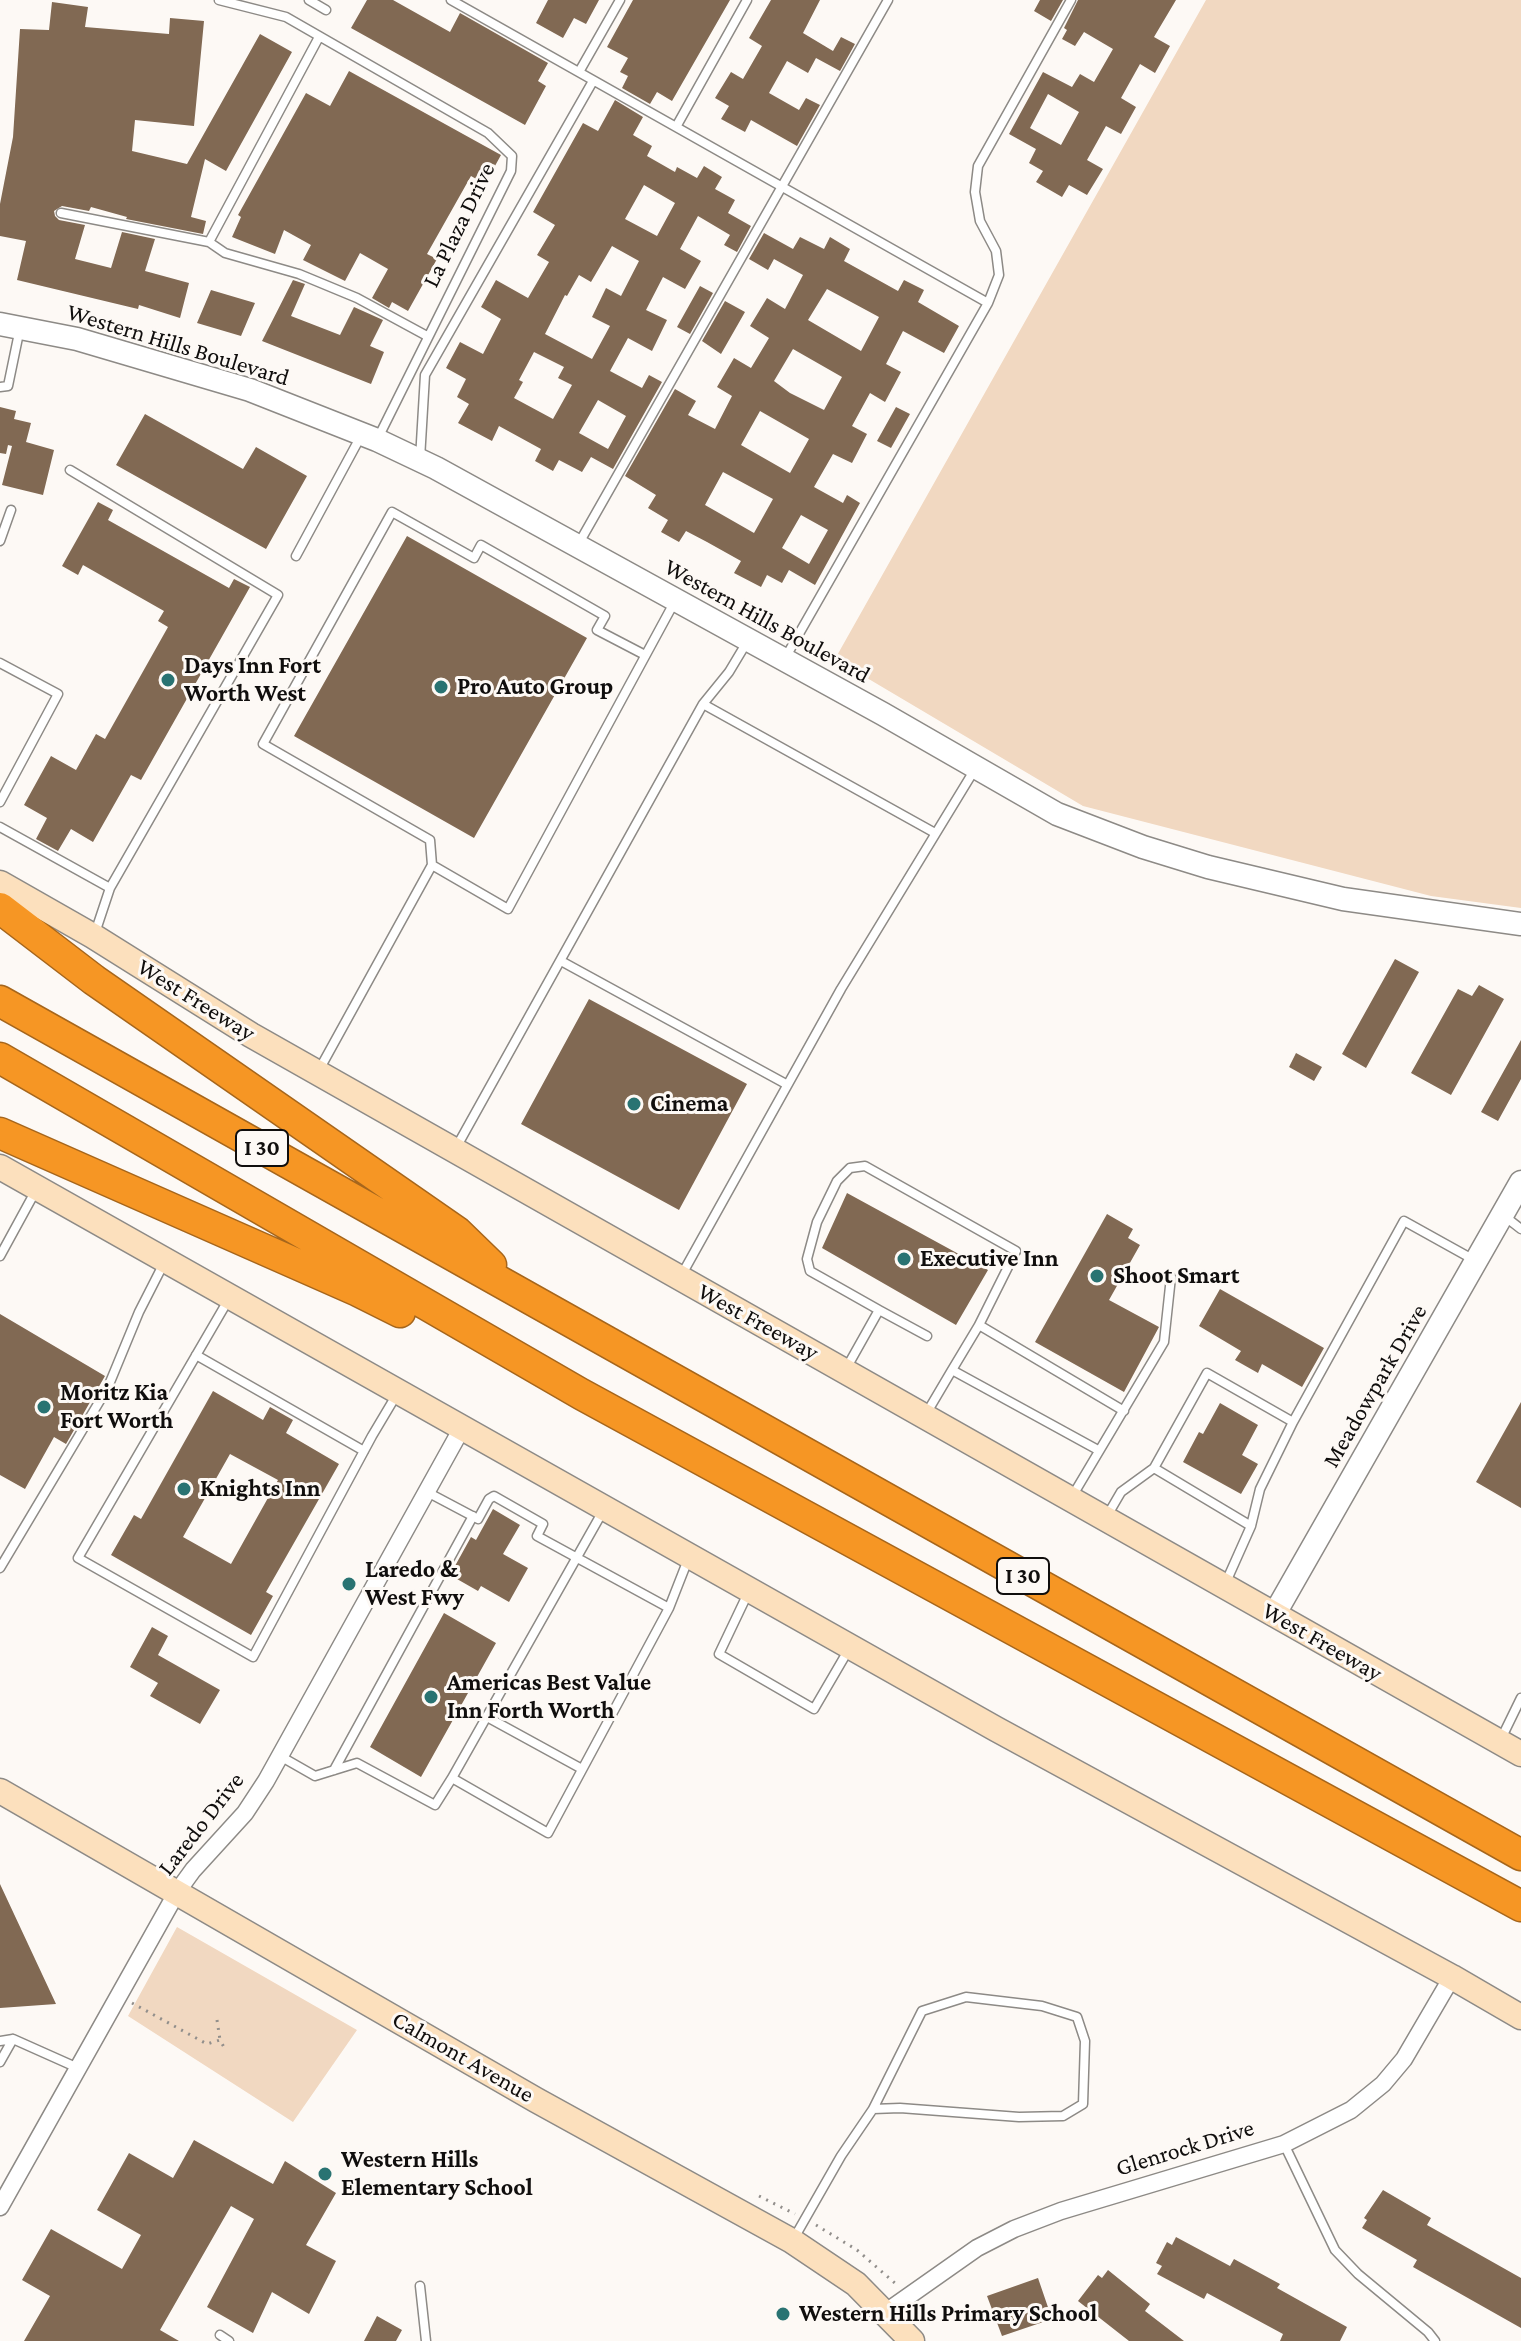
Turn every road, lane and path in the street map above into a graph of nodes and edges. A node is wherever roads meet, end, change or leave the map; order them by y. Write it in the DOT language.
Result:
graph roads {
  1 [pos="219,0"];
  2 [pos="309,0"];
  3 [pos="451,0"];
  4 [pos="620,0"];
  5 [pos="747,0"];
  6 [pos="888,0"];
  7 [pos="1071,0"];
  8 [pos="326,10"];
  9 [pos="319,37"];
  10 [pos="579,72"];
  11 [pos="593,81"];
  12 [pos="676,127"];
  13 [pos="782,187"];
  14 [pos="61,213"];
  15 [pos="209,242"];
  16 [pos="988,303"];
  17 [pos="10,326"];
  18 [pos="427,336"];
  19 [pos="0,387"];
  20 [pos="370,437"];
  21 [pos="420,460"];
  22 [pos="70,470"];
  23 [pos="11,510"];
  24 [pos="0,541"];
  25 [pos="576,547"];
  26 [pos="296,556"];
  27 [pos="675,601"];
  28 [pos="748,641"];
  29 [pos="645,655"];
  30 [pos="784,660"];
  31 [pos="0,663"];
  32 [pos="703,704"];
  33 [pos="975,769"];
  34 [pos="0,802"];
  35 [pos="0,827"];
  36 [pos="935,833"];
  37 [pos="432,865"];
  38 [pos="0,883"];
  39 [pos="110,888"];
  40 [pos="0,908"];
  41 [pos="1521,924"];
  42 [pos="93,936"];
  43 [pos="561,961"];
  44 [pos="0,1001"];
  45 [pos="0,1058"];
  46 [pos="318,1073"];
  47 [pos="786,1084"];
  48 [pos="0,1133"];
  49 [pos="454,1150"];
  50 [pos="0,1167"];
  51 [pos="1521,1182"];
  52 [pos="37,1188"];
  53 [pos="1502,1215"];
  54 [pos="1521,1229"];
  55 [pos="4,1241"];
  56 [pos="0,1256"];
  57 [pos="165,1260"];
  58 [pos="1476,1261"];
  59 [pos="1171,1277"];
  60 [pos="680,1278"];
  61 [pos="524,1296"];
  62 [pos="230,1297"];
  63 [pos="879,1310"];
  64 [pos="979,1325"];
  65 [pos="927,1336"];
  66 [pos="502,1350"];
  67 [pos="196,1355"];
  68 [pos="952,1370"];
  69 [pos="844,1371"];
  70 [pos="398,1392"];
  71 [pos="1124,1411"];
  72 [pos="925,1417"];
  73 [pos="1293,1422"];
  74 [pos="462,1428"];
  75 [pos="1098,1450"];
  76 [pos="364,1451"];
  77 [pos="1154,1468"];
  78 [pos="427,1492"];
  79 [pos="1070,1499"];
  80 [pos="605,1508"];
  81 [pos="473,1516"];
  82 [pos="1105,1519"];
  83 [pos="1251,1526"];
  84 [pos="689,1556"];
  85 [pos="578,1558"];
  86 [pos="0,1568"];
  87 [pos="1224,1586"];
  88 [pos="749,1590"];
  89 [pos="669,1608"];
  90 [pos="1274,1615"];
  91 [pos="850,1647"];
  92 [pos="1521,1698"];
  93 [pos="487,1717"];
  94 [pos="1499,1742"];
  95 [pos="1521,1754"];
  96 [pos="280,1755"];
  97 [pos="582,1769"];
  98 [pos="334,1770"];
  99 [pos="452,1778"];
  100 [pos="0,1791"];
  101 [pos="1521,1855"];
  102 [pos="177,1892"];
  103 [pos="1521,1906"];
  104 [pos="1452,1977"];
  105 [pos="119,1996"];
  106 [pos="1521,2017"];
  107 [pos="217,2020"];
  108 [pos="13,2039"];
  109 [pos="220,2040"];
  110 [pos="0,2041"];
  111 [pos="226,2051"];
  112 [pos="0,2062"];
  113 [pos="78,2068"];
  114 [pos="873,2109"];
  115 [pos="1284,2144"];
  116 [pos="0,2207"];
  117 [pos="792,2241"];
  118 [pos="420,2286"];
  119 [pos="886,2312"];
  120 [pos="220,2335"];
  121 [pos="229,2341"];
  122 [pos="426,2341"];
  123 [pos="912,2341"];
  124 [pos="1435,2341"];
  1 -- 9 [label="lane, La Plaza Drive"];
  2 -- 8 [label="lane"];
  3 -- 10 [label="lane"];
  4 -- 10 [label="lane"];
  5 -- 12 [label="lane"];
  6 -- 13 [label="lane"];
  7 -- 16 [label="lane"];
  9 -- 15 [label="lane"];
  9 -- 18 [label="lane, La Plaza Drive"];
  10 -- 11 [label="lane"];
  11 -- 12 [label="lane"];
  11 -- 21 [label="lane"];
  12 -- 13 [label="lane"];
  13 -- 16 [label="lane"];
  13 -- 25 [label="lane"];
  14 -- 15 [label="lane"];
  15 -- 18 [label="lane"];
  16 -- 30 [label="lane"];
  17 -- 19 [label="lane"];
  17 -- 20 [label="street, Western Hills Boulevard"];
  18 -- 20 [label="lane, La Plaza Drive"];
  20 -- 21 [label="street, Western Hills Boulevard"];
  20 -- 26 [label="lane, La Plaza Drive"];
  21 -- 25 [label="street, Western Hills Boulevard"];
  22 -- 39 [label="lane"];
  23 -- 24 [label="lane"];
  25 -- 27 [label="street, Western Hills Boulevard"];
  27 -- 28 [label="street, Western Hills Boulevard"];
  27 -- 29 [label="lane"];
  28 -- 30 [label="street, Western Hills Boulevard"];
  28 -- 32 [label="lane"];
  29 -- 37 [label="lane"];
  29 -- 37 [label="lane"];
  30 -- 33 [label="street, Western Hills Boulevard"];
  31 -- 34 [label="lane"];
  32 -- 36 [label="lane"];
  32 -- 43 [label="lane"];
  33 -- 36 [label="lane"];
  33 -- 41 [label="street, Western Hills Boulevard"];
  35 -- 39 [label="lane"];
  36 -- 47 [label="lane"];
  37 -- 46 [label="lane"];
  38 -- 42 [label="main road, West Freeway"];
  39 -- 42 [label="lane"];
  40 -- 61 [label="highway"];
  42 -- 46 [label="main road, West Freeway"];
  43 -- 47 [label="lane"];
  43 -- 49 [label="lane"];
  44 -- 61 [label="highway, I 30"];
  45 -- 66 [label="highway, I 30"];
  46 -- 49 [label="main road, West Freeway"];
  47 -- 60 [label="lane"];
  48 -- 66 [label="highway"];
  49 -- 60 [label="main road, West Freeway"];
  50 -- 52 [label="main road"];
  51 -- 53 [label="street, Meadowpark Drive"];
  52 -- 55 [label="lane"];
  52 -- 57 [label="main road"];
  53 -- 54 [label="lane"];
  53 -- 58 [label="street, Meadowpark Drive"];
  55 -- 56 [label="lane"];
  57 -- 62 [label="main road"];
  57 -- 86 [label="lane"];
  58 -- 73 [label="lane"];
  58 -- 90 [label="street, Meadowpark Drive"];
  59 -- 71 [label="lane"];
  60 -- 69 [label="main road, West Freeway"];
  61 -- 101 [label="highway, I 30"];
  62 -- 67 [label="lane"];
  62 -- 70 [label="main road"];
  63 -- 64 [label="lane"];
  63 -- 65 [label="lane"];
  63 -- 69 [label="lane"];
  64 -- 68 [label="lane"];
  64 -- 71 [label="lane"];
  66 -- 103 [label="highway, I 30"];
  67 -- 76 [label="lane"];
  67 -- 76 [label="lane"];
  68 -- 72 [label="lane"];
  68 -- 75 [label="lane"];
  69 -- 72 [label="main road, West Freeway"];
  70 -- 74 [label="main road"];
  70 -- 76 [label="lane"];
  71 -- 75 [label="lane"];
  72 -- 79 [label="main road, West Freeway"];
  73 -- 77 [label="lane"];
  73 -- 83 [label="lane"];
  74 -- 78 [label="street, Laredo Drive"];
  74 -- 80 [label="main road"];
  75 -- 79 [label="lane"];
  77 -- 82 [label="lane"];
  77 -- 83 [label="lane"];
  78 -- 81 [label="lane"];
  78 -- 96 [label="street, Laredo Drive"];
  79 -- 82 [label="main road, West Freeway"];
  80 -- 84 [label="main road"];
  80 -- 85 [label="lane"];
  81 -- 85 [label="lane"];
  81 -- 98 [label="lane"];
  82 -- 87 [label="main road, West Freeway"];
  83 -- 87 [label="lane"];
  84 -- 88 [label="main road"];
  84 -- 89 [label="lane"];
  85 -- 89 [label="lane"];
  85 -- 93 [label="lane"];
  87 -- 90 [label="main road, West Freeway"];
  88 -- 91 [label="main road"];
  88 -- 91 [label="lane"];
  89 -- 97 [label="lane"];
  90 -- 94 [label="main road, West Freeway"];
  91 -- 104 [label="main road"];
  92 -- 94 [label="lane"];
  93 -- 97 [label="lane"];
  93 -- 99 [label="lane"];
  94 -- 95 [label="main road, West Freeway"];
  96 -- 98 [label="lane"];
  96 -- 102 [label="street, Laredo Drive"];
  97 -- 99 [label="lane"];
  98 -- 99 [label="lane"];
  100 -- 102 [label="main road, Calmont Avenue"];
  102 -- 105 [label="street, Laredo Drive"];
  102 -- 117 [label="main road, Calmont Avenue"];
  104 -- 106 [label="main road"];
  104 -- 115 [label="street, Glenrock Drive"];
  105 -- 109 [label="path"];
  105 -- 113 [label="street, Laredo Drive"];
  107 -- 109 [label="path"];
  108 -- 110 [label="lane"];
  108 -- 112 [label="lane"];
  108 -- 113 [label="lane"];
  109 -- 111 [label="path"];
  113 -- 116 [label="street, Laredo Drive"];
  114 -- 114 [label="lane"];
  114 -- 117 [label="lane"];
  115 -- 119 [label="street, Glenrock Drive"];
  115 -- 124 [label="lane"];
  117 -- 119 [label="main road, Calmont Avenue"];
  118 -- 122 [label="lane"];
  119 -- 123 [label="main road, Calmont Avenue"];
  120 -- 121 [label="lane"];
}
